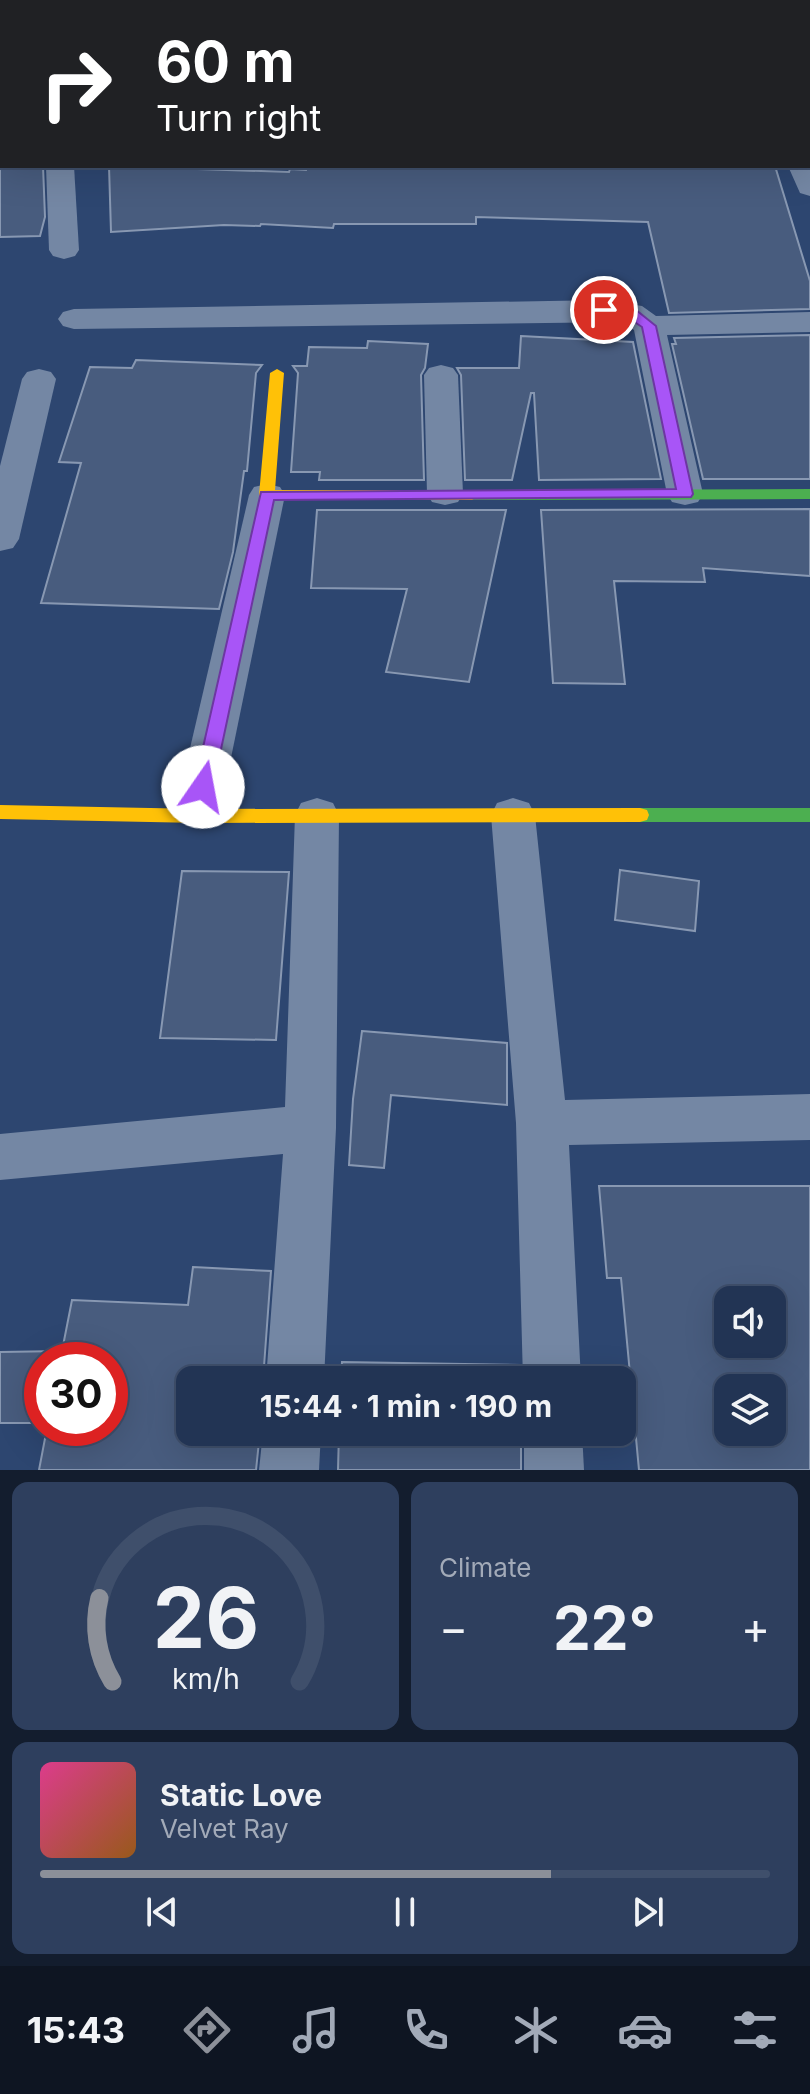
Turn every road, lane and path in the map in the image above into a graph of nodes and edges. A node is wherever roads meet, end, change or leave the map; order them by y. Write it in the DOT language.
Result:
graph roads {
  1 [pos="60,168"];
  2 [pos="803,168"];
  3 [pos="810,187"];
  4 [pos="64,250"];
  5 [pos="74,319"];
  6 [pos="810,322"];
  7 [pos="649,326"];
  8 [pos="277,373"];
  9 [pos="441,375"];
  10 [pos="39,379"];
  11 [pos="445,494"];
  12 [pos="685,494"];
  13 [pos="810,494"];
  14 [pos="267,495"];
  15 [pos="0,539"];
  16 [pos="203,787"];
  17 [pos="0,812"];
  18 [pos="317,815"];
  19 [pos="513,815"];
  20 [pos="810,815"];
  21 [pos="810,1117"];
  22 [pos="542,1123"];
  23 [pos="310,1128"];
  24 [pos="0,1157"];
  25 [pos="296,1366"];
  26 [pos="551,1366"];
  27 [pos="291,1446"];
  28 [pos="553,1446"];
  29 [pos="289,1470"];
  30 [pos="554,1470"];
  1 -- 4 [label="street"];
  2 -- 3 [label="street"];
  5 -- 7 [label="street"];
  6 -- 7 [label="street"];
  7 -- 12 [label="street"];
  8 -- 14 [label="street"];
  9 -- 11 [label="street"];
  10 -- 15 [label="street"];
  11 -- 12 [label="street"];
  11 -- 14 [label="street"];
  12 -- 13 [label="street"];
  14 -- 16 [label="street"];
  17 -- 18 [label="street"];
  18 -- 19 [label="street"];
  18 -- 23 [label="street"];
  19 -- 20 [label="street"];
  19 -- 22 [label="street"];
  21 -- 22 [label="street"];
  22 -- 26 [label="street"];
  23 -- 24 [label="street"];
  23 -- 25 [label="street"];
  27 -- 29 [label="street"];
  28 -- 30 [label="street"];
}
